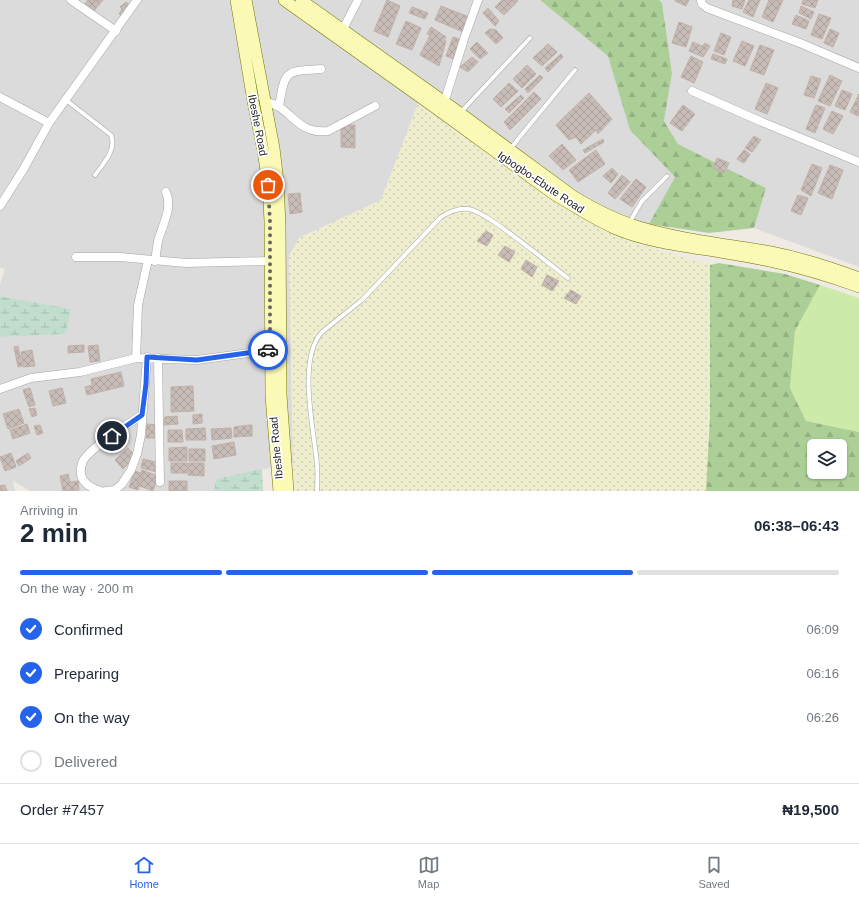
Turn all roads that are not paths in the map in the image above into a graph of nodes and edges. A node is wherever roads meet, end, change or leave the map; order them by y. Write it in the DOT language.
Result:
graph roads {
  1 [pos="71,0"];
  2 [pos="137,0"];
  3 [pos="236,0"];
  4 [pos="246,0"];
  5 [pos="284,0"];
  6 [pos="301,0"];
  7 [pos="358,0"];
  8 [pos="478,0"];
  9 [pos="701,0"];
  10 [pos="116,31"];
  11 [pos="340,35"];
  12 [pos="530,38"];
  13 [pos="859,68"];
  14 [pos="322,69"];
  15 [pos="575,70"];
  16 [pos="692,91"];
  17 [pos="0,97"];
  18 [pos="66,100"];
  19 [pos="264,102"];
  20 [pos="444,103"];
  21 [pos="375,106"];
  22 [pos="279,107"];
  23 [pos="460,113"];
  24 [pos="49,123"];
  25 [pos="510,150"];
  26 [pos="859,162"];
  27 [pos="95,175"];
  28 [pos="667,176"];
  29 [pos="166,192"];
  30 [pos="0,206"];
  31 [pos="629,223"];
  32 [pos="76,257"];
  33 [pos="151,260"];
  34 [pos="270,261"];
  35 [pos="568,278"];
  36 [pos="858,279"];
  37 [pos="270,350"];
  38 [pos="147,357"];
  39 [pos="136,358"];
  40 [pos="158,358"];
  41 [pos="0,389"];
  42 [pos="142,415"];
  43 [pos="160,482"];
  44 [pos="101,491"];
  45 [pos="106,491"];
  46 [pos="279,491"];
  47 [pos="288,491"];
  48 [pos="317,491"];
  1 -- 10 [label="street"];
  2 -- 10 [label="street"];
  3 -- 34 [label="main road, Ibeshe Road"];
  4 -- 19 [label="main road, Ibeshe Road"];
  5 -- 11 [label="main road, Igbogbo-Ebute Road"];
  6 -- 11 [label="main road, Igbogbo-Ebute Road"];
  7 -- 11 [label="street"];
  8 -- 20 [label="street"];
  9 -- 13 [label="street"];
  10 -- 18 [label="street"];
  11 -- 20 [label="main road, Igbogbo-Ebute Road"];
  11 -- 36 [label="main road, Igbogbo-Ebute Road"];
  12 -- 23 [label="lane"];
  14 -- 22 [label="street"];
  15 -- 25 [label="lane"];
  16 -- 26 [label="street"];
  17 -- 24 [label="street"];
  18 -- 24 [label="street"];
  18 -- 27 [label="lane"];
  19 -- 22 [label="street"];
  19 -- 47 [label="main road, Ibeshe Road"];
  20 -- 23 [label="main road, Igbogbo-Ebute Road"];
  21 -- 22 [label="street"];
  23 -- 25 [label="main road, Igbogbo-Ebute Road"];
  24 -- 30 [label="street"];
  25 -- 31 [label="main road, Igbogbo-Ebute Road"];
  28 -- 31 [label="lane"];
  29 -- 33 [label="street"];
  31 -- 36 [label="main road, Igbogbo-Ebute Road"];
  32 -- 33 [label="street"];
  33 -- 34 [label="street"];
  33 -- 39 [label="street"];
  34 -- 37 [label="main road, Ibeshe Road"];
  35 -- 48 [label="lane"];
  37 -- 40 [label="street"];
  37 -- 46 [label="main road, Ibeshe Road"];
  38 -- 39 [label="street"];
  38 -- 40 [label="street"];
  38 -- 42 [label="street"];
  39 -- 41 [label="street"];
  40 -- 43 [label="street"];
  42 -- 44 [label="street"];
  42 -- 45 [label="street"];
}
